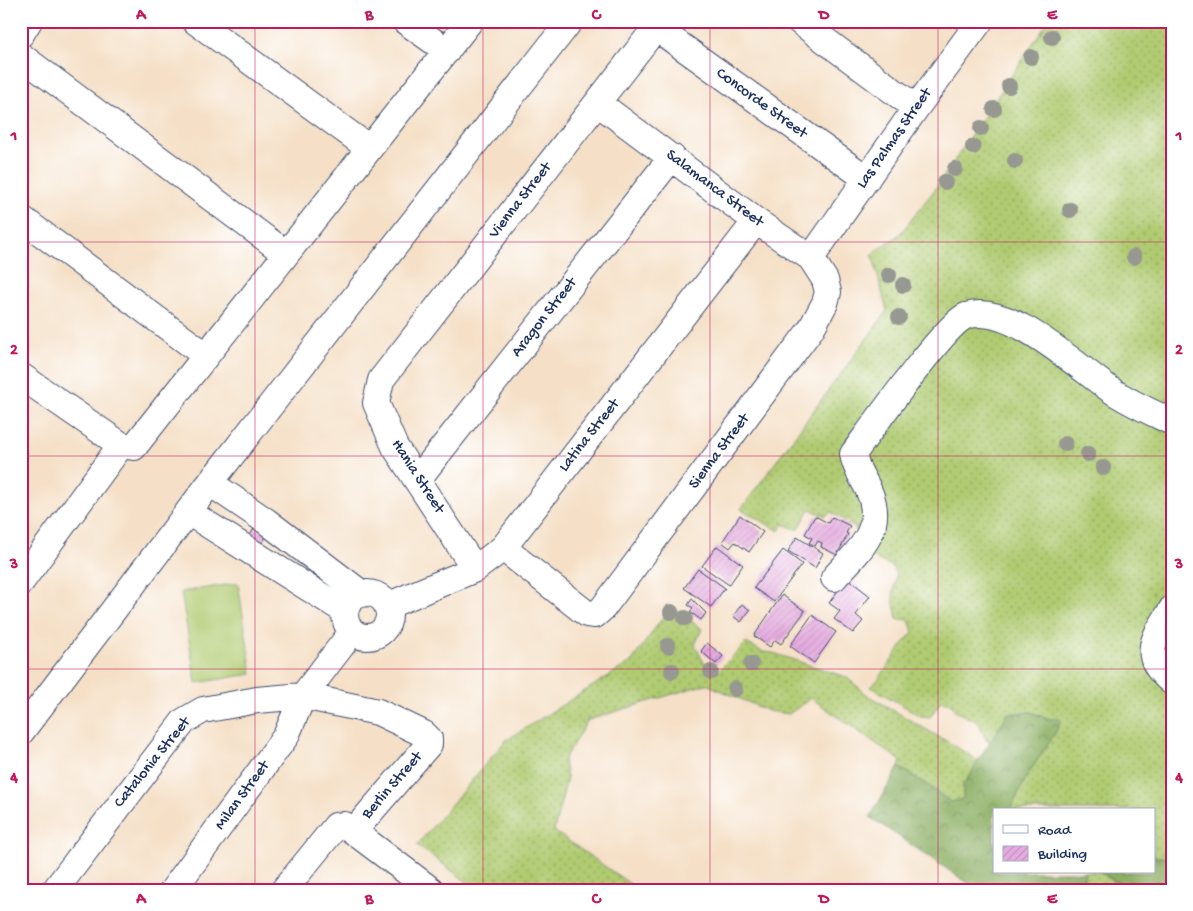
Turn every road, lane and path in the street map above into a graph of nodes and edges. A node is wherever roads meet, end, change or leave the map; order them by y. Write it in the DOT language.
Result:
graph roads {
  1 [pos="29,21"];
  2 [pos="195,21"];
  3 [pos="406,21"];
  4 [pos="470,21"];
  5 [pos="570,21"];
  6 [pos="799,21"];
  7 [pos="658,25"];
  8 [pos="969,25"];
  9 [pos="21,34"];
  10 [pos="447,51"];
  11 [pos="21,56"];
  12 [pos="598,103"];
  13 [pos="916,108"];
  14 [pos="369,148"];
  15 [pos="672,157"];
  16 [pos="866,180"];
  17 [pos="21,218"];
  18 [pos="756,221"];
  19 [pos="285,253"];
  20 [pos="811,258"];
  21 [pos="825,280"];
  22 [pos="205,355"];
  23 [pos="21,376"];
  24 [pos="381,380"];
  25 [pos="1172,422"];
  26 [pos="122,445"];
  27 [pos="418,479"];
  28 [pos="210,484"];
  29 [pos="243,506"];
  30 [pos="188,512"];
  31 [pos="224,534"];
  32 [pos="285,537"];
  33 [pos="503,548"];
  34 [pos="269,562"];
  35 [pos="475,569"];
  36 [pos="834,578"];
  37 [pos="21,582"];
  38 [pos="387,606"];
  39 [pos="1172,609"];
  40 [pos="353,612"];
  41 [pos="1172,682"];
  42 [pos="303,696"];
  43 [pos="21,732"];
  44 [pos="429,739"];
  45 [pos="349,828"];
  46 [pos="55,890"];
  47 [pos="173,890"];
  48 [pos="284,890"];
  49 [pos="431,890"];
  1 -- 9 [label="street"];
  2 -- 14 [label="street"];
  3 -- 10 [label="street"];
  4 -- 10 [label="street"];
  5 -- 28 [label="street"];
  6 -- 13 [label="street"];
  7 -- 12 [label="street, Vienna Street"];
  7 -- 16 [label="street, Concorde Street"];
  8 -- 13 [label="street, Las Palmas Street"];
  10 -- 14 [label="street"];
  11 -- 19 [label="street"];
  12 -- 15 [label="street, Salamanca Street"];
  12 -- 24 [label="street, Vienna Street"];
  13 -- 16 [label="street, Las Palmas Street"];
  14 -- 19 [label="street"];
  15 -- 18 [label="street, Salamanca Street"];
  15 -- 27 [label="street, Aragon Street"];
  16 -- 20 [label="street, Las Palmas Street"];
  17 -- 22 [label="street"];
  18 -- 20 [label="street, Salamanca Street"];
  18 -- 33 [label="street, Latina Street"];
  19 -- 22 [label="street"];
  20 -- 21 [label="street, Salamanca Street"];
  21 -- 33 [label="street, Sienna Street"];
  22 -- 26 [label="street"];
  23 -- 26 [label="street"];
  24 -- 27 [label="street, Hania Street"];
  25 -- 36 [label="street"];
  26 -- 37 [label="street"];
  27 -- 35 [label="street, Hania Street"];
  28 -- 29 [label="street"];
  28 -- 30 [label="street"];
  29 -- 31 [label="street"];
  29 -- 32 [label="street"];
  30 -- 31 [label="street"];
  30 -- 43 [label="street"];
  31 -- 34 [label="street"];
  32 -- 34 [label="street"];
  32 -- 40 [label="street"];
  33 -- 35 [label="street, Latina Street"];
  34 -- 40 [label="street"];
  35 -- 38 [label="street, Latina Street"];
  38 -- 40 [label="street"];
  38 -- 40 [label="street"];
  39 -- 41 [label="street"];
  40 -- 42 [label="street, Milan Street"];
  42 -- 44 [label="street, Catalonia Street"];
  42 -- 46 [label="street, Catalonia Street"];
  42 -- 47 [label="street, Milan Street"];
  44 -- 45 [label="street, Berlin Street"];
  45 -- 48 [label="street, Berlin Street"];
  45 -- 49 [label="street"];
}
